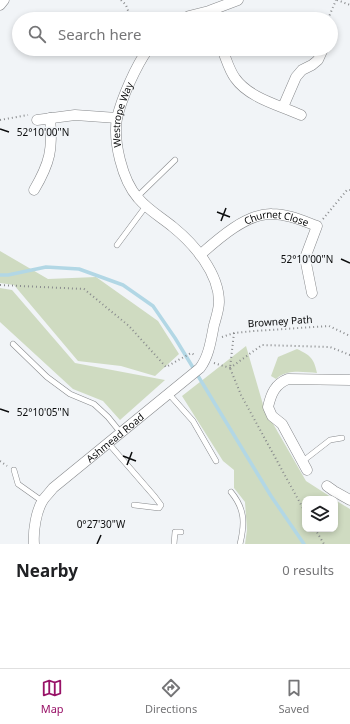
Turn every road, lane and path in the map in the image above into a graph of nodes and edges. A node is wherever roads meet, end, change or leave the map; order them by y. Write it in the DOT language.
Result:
graph roads {
  1 [pos="4,0"];
  2 [pos="121,0"];
  3 [pos="238,0"];
  4 [pos="337,0"];
  5 [pos="0,5"];
  6 [pos="350,5"];
  7 [pos="128,12"];
  8 [pos="216,12"];
  9 [pos="331,12"];
  10 [pos="143,56"];
  11 [pos="225,56"];
  12 [pos="320,56"];
  13 [pos="283,107"];
  14 [pos="302,115"];
  15 [pos="50,118"];
  16 [pos="117,118"];
  17 [pos="0,120"];
  18 [pos="37,120"];
  19 [pos="175,160"];
  20 [pos="34,190"];
  21 [pos="350,190"];
  22 [pos="137,197"];
  23 [pos="146,206"];
  24 [pos="317,226"];
  25 [pos="117,245"];
  26 [pos="200,255"];
  27 [pos="0,285"];
  28 [pos="312,293"];
  29 [pos="234,333"];
  30 [pos="350,336"];
  31 [pos="211,340"];
  32 [pos="13,344"];
  33 [pos="191,353"];
  34 [pos="350,354"];
  35 [pos="203,364"];
  36 [pos="230,368"];
  37 [pos="350,380"];
  38 [pos="169,394"];
  39 [pos="122,433"];
  40 [pos="342,438"];
  41 [pos="109,444"];
  42 [pos="216,461"];
  43 [pos="305,466"];
  44 [pos="14,470"];
  45 [pos="327,486"];
  46 [pos="230,492"];
  47 [pos="350,500"];
  48 [pos="42,501"];
  49 [pos="134,505"];
  50 [pos="302,507"];
  51 [pos="181,532"];
  52 [pos="317,532"];
  53 [pos="34,544"];
  54 [pos="174,544"];
  55 [pos="240,544"];
  56 [pos="324,544"];
  1 -- 5 [label="street"];
  2 -- 7 [label="path"];
  3 -- 8 [label="street"];
  4 -- 6 [label="path"];
  4 -- 9 [label="path"];
  10 -- 16 [label="street, Westrope Way"];
  11 -- 13 [label="street"];
  12 -- 13 [label="street"];
  13 -- 14 [label="street"];
  15 -- 16 [label="street"];
  15 -- 18 [label="street"];
  15 -- 20 [label="street"];
  16 -- 22 [label="street, Westrope Way"];
  17 -- 18 [label="path"];
  19 -- 22 [label="lane"];
  21 -- 24 [label="path"];
  22 -- 23 [label="street, Westrope Way"];
  23 -- 25 [label="lane"];
  23 -- 26 [label="street, Westrope Way"];
  24 -- 26 [label="street, Churnet Close"];
  24 -- 28 [label="street, Churnet Close"];
  26 -- 31 [label="street, Westrope Way"];
  27 -- 33 [label="path"];
  29 -- 30 [label="path, Browney Path"];
  29 -- 31 [label="path, Browney Path"];
  29 -- 36 [label="path"];
  31 -- 35 [label="street"];
  32 -- 39 [label="lane"];
  34 -- 36 [label="path"];
  35 -- 36 [label="path"];
  35 -- 38 [label="street, Ashmead Road"];
  36 -- 50 [label="path"];
  37 -- 43 [label="street"];
  38 -- 39 [label="street, Ashmead Road"];
  38 -- 42 [label="lane"];
  39 -- 41 [label="street, Ashmead Road"];
  40 -- 43 [label="lane"];
  41 -- 48 [label="street, Ashmead Road"];
  41 -- 49 [label="lane"];
  44 -- 48 [label="lane"];
  45 -- 47 [label="street"];
  46 -- 55 [label="lane"];
  48 -- 53 [label="street, Ashmead Road"];
  51 -- 54 [label="lane"];
  52 -- 56 [label="path"];
}
